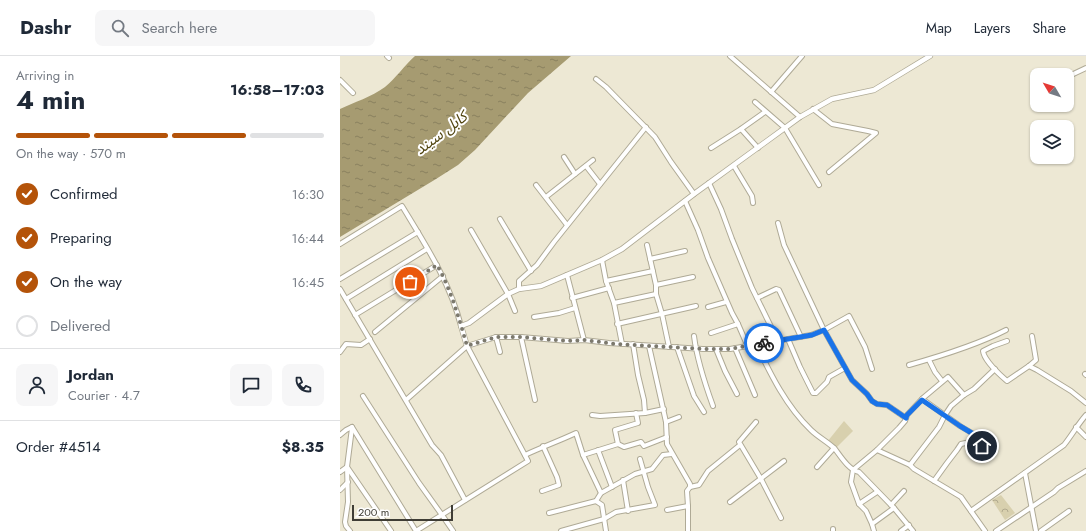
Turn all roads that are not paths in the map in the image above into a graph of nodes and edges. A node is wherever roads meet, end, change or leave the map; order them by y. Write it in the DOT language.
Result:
graph roads {
  1 [pos="730,56"];
  2 [pos="802,56"];
  3 [pos="930,56"];
  4 [pos="1086,68"];
  5 [pos="1074,74"];
  6 [pos="596,79"];
  7 [pos="340,80"];
  8 [pos="771,92"];
  9 [pos="353,93"];
  10 [pos="755,102"];
  11 [pos="813,110"];
  12 [pos="765,112"];
  13 [pos="800,117"];
  14 [pos="646,127"];
  15 [pos="785,128"];
  16 [pos="741,129"];
  17 [pos="711,148"];
  18 [pos="758,148"];
  19 [pos="564,157"];
  20 [pos="593,160"];
  21 [pos="586,166"];
  22 [pos="734,166"];
  23 [pos="829,172"];
  24 [pos="575,174"];
  25 [pos="600,184"];
  26 [pos="709,184"];
  27 [pos="536,185"];
  28 [pos="819,185"];
  29 [pos="694,194"];
  30 [pos="546,197"];
  31 [pos="685,202"];
  32 [pos="753,202"];
  33 [pos="500,219"];
  34 [pos="778,223"];
  35 [pos="567,225"];
  36 [pos="471,230"];
  37 [pos="418,232"];
  38 [pos="340,244"];
  39 [pos="647,245"];
  40 [pos="427,249"];
  41 [pos="685,251"];
  42 [pos="650,259"];
  43 [pos="602,260"];
  44 [pos="437,265"];
  45 [pos="530,271"];
  46 [pos="652,271"];
  47 [pos="567,275"];
  48 [pos="443,276"];
  49 [pos="694,277"];
  50 [pos="340,279"];
  51 [pos="606,281"];
  52 [pos="656,285"];
  53 [pos="609,288"];
  54 [pos="340,289"];
  55 [pos="519,289"];
  56 [pos="508,294"];
  57 [pos="656,294"];
  58 [pos="343,297"];
  59 [pos="572,298"];
  60 [pos="757,298"];
  61 [pos="726,302"];
  62 [pos="614,303"];
  63 [pos="696,306"];
  64 [pos="708,307"];
  65 [pos="575,308"];
  66 [pos="515,311"];
  67 [pos="662,314"];
  68 [pos="355,315"];
  69 [pos="534,317"];
  70 [pos="617,324"];
  71 [pos="738,324"];
  72 [pos="461,326"];
  73 [pos="824,330"];
  74 [pos="1006,330"];
  75 [pos="376,332"];
  76 [pos="711,333"];
  77 [pos="694,336"];
  78 [pos="1032,336"];
  79 [pos="496,337"];
  80 [pos="520,337"];
  81 [pos="801,337"];
  82 [pos="370,339"];
  83 [pos="788,339"];
  84 [pos="584,340"];
  85 [pos="778,341"];
  86 [pos="1006,341"];
  87 [pos="622,344"];
  88 [pos="634,344"];
  89 [pos="756,344"];
  90 [pos="467,346"];
  91 [pos="649,346"];
  92 [pos="669,347"];
  93 [pos="677,347"];
  94 [pos="748,347"];
  95 [pos="696,348"];
  96 [pos="735,348"];
  97 [pos="716,349"];
  98 [pos="340,352"];
  99 [pos="500,352"];
  100 [pos="929,360"];
  101 [pos="909,365"];
  102 [pos="1029,366"];
  103 [pos="845,368"];
  104 [pos="872,369"];
  105 [pos="995,370"];
  106 [pos="942,382"];
  107 [pos="737,394"];
  108 [pos="755,395"];
  109 [pos="964,395"];
  110 [pos="363,396"];
  111 [pos="406,400"];
  112 [pos="535,400"];
  113 [pos="922,400"];
  114 [pos="1086,403"];
  115 [pos="713,406"];
  116 [pos="664,409"];
  117 [pos="704,412"];
  118 [pos="636,413"];
  119 [pos="645,413"];
  120 [pos="592,415"];
  121 [pos="944,415"];
  122 [pos="1086,415"];
  123 [pos="679,417"];
  124 [pos="906,418"];
  125 [pos="666,422"];
  126 [pos="756,422"];
  127 [pos="352,427"];
  128 [pos="1076,427"];
  129 [pos="340,435"];
  130 [pos="977,436"];
  131 [pos="667,437"];
  132 [pos="1086,437"];
  133 [pos="618,444"];
  134 [pos="740,445"];
  135 [pos="543,446"];
  136 [pos="834,448"];
  137 [pos="598,450"];
  138 [pos="877,450"];
  139 [pos="672,454"];
  140 [pos="984,454"];
  141 [pos="583,455"];
  142 [pos="525,456"];
  143 [pos="640,459"];
  144 [pos="784,461"];
  145 [pos="910,466"];
  146 [pos="347,467"];
  147 [pos="817,467"];
  148 [pos="853,470"];
  149 [pos="1086,471"];
  150 [pos="340,472"];
  151 [pos="644,472"];
  152 [pos="1025,473"];
  153 [pos="761,479"];
  154 [pos="623,480"];
  155 [pos="934,481"];
  156 [pos="348,482"];
  157 [pos="612,487"];
  158 [pos="690,487"];
  159 [pos="340,490"];
  160 [pos="542,491"];
  161 [pos="904,491"];
  162 [pos="877,492"];
  163 [pos="601,493"];
  164 [pos="466,500"];
  165 [pos="596,501"];
  166 [pos="730,502"];
  167 [pos="859,504"];
  168 [pos="688,506"];
  169 [pos="892,507"];
  170 [pos="1031,507"];
  171 [pos="667,510"];
  172 [pos="628,511"];
  173 [pos="971,511"];
  174 [pos="1069,511"];
  175 [pos="549,513"];
  176 [pos="442,514"];
  177 [pos="781,518"];
  178 [pos="604,519"];
  179 [pos="872,524"];
  180 [pos="909,525"];
  181 [pos="1046,526"];
  182 [pos="350,531"];
  183 [pos="391,531"];
  184 [pos="416,531"];
  185 [pos="453,531"];
  186 [pos="560,531"];
  187 [pos="606,531"];
  188 [pos="688,531"];
  189 [pos="874,531"];
  190 [pos="901,531"];
  191 [pos="914,531"];
  192 [pos="985,531"];
  193 [pos="996,531"];
  194 [pos="1036,531"];
  195 [pos="1041,531"];
  196 [pos="1050,531"];
  1 -- 8 [label="street"];
  2 -- 8 [label="street"];
  3 -- 11 [label="street"];
  4 -- 5 [label="street"];
  6 -- 14 [label="street"];
  7 -- 9 [label="street"];
  8 -- 13 [label="street"];
  10 -- 12 [label="street"];
  11 -- 13 [label="street"];
  11 -- 23 [label="street"];
  12 -- 15 [label="street"];
  12 -- 16 [label="street"];
  13 -- 15 [label="street"];
  14 -- 25 [label="street"];
  14 -- 29 [label="street"];
  15 -- 18 [label="street"];
  15 -- 28 [label="street"];
  16 -- 17 [label="street"];
  16 -- 18 [label="street"];
  18 -- 22 [label="street"];
  19 -- 24 [label="street"];
  20 -- 21 [label="street"];
  21 -- 24 [label="street"];
  21 -- 25 [label="street"];
  22 -- 26 [label="street"];
  22 -- 32 [label="street"];
  24 -- 30 [label="street"];
  25 -- 35 [label="street"];
  26 -- 29 [label="street"];
  26 -- 60 [label="street"];
  27 -- 30 [label="street"];
  29 -- 31 [label="street"];
  30 -- 35 [label="street"];
  31 -- 43 [label="street"];
  31 -- 61 [label="street"];
  33 -- 45 [label="street"];
  34 -- 73 [label="street"];
  35 -- 45 [label="street"];
  36 -- 56 [label="street"];
  37 -- 38 [label="street"];
  37 -- 40 [label="street"];
  37 -- 50 [label="street"];
  39 -- 42 [label="street"];
  40 -- 44 [label="street"];
  40 -- 58 [label="street"];
  41 -- 42 [label="street"];
  42 -- 46 [label="street"];
  43 -- 47 [label="street"];
  43 -- 51 [label="street"];
  44 -- 48 [label="street"];
  44 -- 68 [label="street"];
  45 -- 55 [label="street"];
  46 -- 51 [label="street"];
  46 -- 52 [label="street"];
  47 -- 55 [label="street"];
  47 -- 59 [label="street"];
  48 -- 72 [label="street"];
  48 -- 75 [label="street"];
  49 -- 52 [label="street"];
  51 -- 53 [label="street"];
  52 -- 57 [label="street"];
  53 -- 59 [label="street"];
  53 -- 62 [label="street"];
  54 -- 58 [label="street"];
  55 -- 56 [label="street"];
  56 -- 66 [label="street"];
  56 -- 72 [label="street"];
  57 -- 62 [label="street"];
  57 -- 67 [label="street"];
  58 -- 68 [label="street"];
  59 -- 65 [label="street"];
  60 -- 81 [label="street"];
  60 -- 85 [label="street"];
  61 -- 64 [label="street"];
  61 -- 71 [label="street"];
  62 -- 70 [label="street"];
  63 -- 67 [label="street"];
  65 -- 69 [label="street"];
  65 -- 84 [label="street"];
  67 -- 70 [label="street"];
  67 -- 92 [label="street"];
  68 -- 82 [label="street"];
  70 -- 87 [label="street"];
  71 -- 76 [label="street"];
  71 -- 94 [label="street"];
  72 -- 90 [label="street"];
  73 -- 81 [label="street"];
  73 -- 103 [label="street"];
  73 -- 104 [label="street"];
  74 -- 100 [label="street"];
  77 -- 95 [label="street"];
  78 -- 102 [label="street"];
  79 -- 80 [label="street"];
  79 -- 90 [label="street"];
  79 -- 99 [label="street"];
  80 -- 84 [label="street"];
  80 -- 112 [label="street"];
  81 -- 83 [label="street"];
  82 -- 98 [label="street"];
  82 -- 111 [label="street"];
  83 -- 85 [label="street"];
  83 -- 103 [label="street"];
  84 -- 87 [label="street"];
  85 -- 89 [label="street"];
  86 -- 105 [label="street"];
  87 -- 88 [label="street"];
  88 -- 91 [label="street"];
  88 -- 119 [label="street"];
  89 -- 94 [label="street"];
  89 -- 136 [label="street"];
  90 -- 111 [label="street"];
  90 -- 142 [label="street"];
  91 -- 92 [label="street"];
  91 -- 116 [label="street"];
  92 -- 93 [label="street"];
  93 -- 95 [label="street"];
  93 -- 117 [label="street"];
  94 -- 96 [label="street"];
  95 -- 97 [label="street"];
  95 -- 115 [label="street"];
  96 -- 97 [label="street"];
  96 -- 108 [label="street"];
  97 -- 107 [label="street"];
  100 -- 101 [label="street"];
  100 -- 106 [label="street"];
  102 -- 105 [label="street"];
  102 -- 114 [label="street"];
  103 -- 124 [label="street"];
  105 -- 109 [label="street"];
  106 -- 109 [label="street"];
  106 -- 113 [label="street"];
  109 -- 121 [label="street"];
  110 -- 176 [label="street"];
  111 -- 164 [label="street"];
  113 -- 121 [label="street"];
  113 -- 124 [label="street"];
  116 -- 119 [label="street"];
  116 -- 125 [label="street"];
  118 -- 119 [label="street"];
  118 -- 120 [label="street"];
  118 -- 133 [label="street"];
  121 -- 130 [label="street"];
  121 -- 145 [label="street"];
  122 -- 128 [label="street"];
  123 -- 125 [label="street"];
  124 -- 138 [label="street"];
  125 -- 131 [label="street"];
  126 -- 134 [label="street"];
  127 -- 129 [label="street"];
  127 -- 146 [label="street"];
  127 -- 184 [label="street"];
  128 -- 132 [label="street"];
  128 -- 152 [label="street"];
  130 -- 140 [label="street"];
  130 -- 155 [label="street"];
  131 -- 133 [label="street"];
  131 -- 139 [label="street"];
  133 -- 137 [label="street"];
  134 -- 153 [label="street"];
  134 -- 158 [label="street"];
  135 -- 141 [label="street"];
  135 -- 142 [label="street"];
  135 -- 160 [label="street"];
  136 -- 147 [label="street"];
  136 -- 148 [label="street"];
  137 -- 141 [label="street"];
  137 -- 157 [label="street"];
  138 -- 145 [label="street"];
  138 -- 148 [label="street"];
  139 -- 151 [label="street"];
  139 -- 158 [label="street"];
  141 -- 163 [label="street"];
  142 -- 164 [label="street"];
  143 -- 151 [label="street"];
  144 -- 153 [label="street"];
  145 -- 155 [label="street"];
  146 -- 150 [label="street"];
  146 -- 156 [label="street"];
  146 -- 183 [label="street"];
  148 -- 162 [label="street"];
  148 -- 167 [label="street"];
  149 -- 170 [label="street"];
  151 -- 154 [label="street"];
  151 -- 172 [label="street"];
  152 -- 170 [label="street"];
  152 -- 173 [label="street"];
  153 -- 166 [label="street"];
  153 -- 177 [label="street"];
  154 -- 157 [label="street"];
  154 -- 172 [label="street"];
  155 -- 173 [label="street"];
  156 -- 159 [label="street"];
  156 -- 182 [label="street"];
  157 -- 163 [label="street"];
  158 -- 168 [label="street"];
  161 -- 169 [label="street"];
  162 -- 167 [label="street"];
  162 -- 169 [label="street"];
  163 -- 165 [label="street"];
  164 -- 176 [label="street"];
  165 -- 175 [label="street"];
  165 -- 178 [label="street"];
  167 -- 179 [label="street"];
  168 -- 171 [label="street"];
  168 -- 188 [label="street"];
  169 -- 179 [label="street"];
  169 -- 180 [label="street"];
  170 -- 193 [label="street"];
  170 -- 194 [label="street"];
  172 -- 178 [label="street"];
  173 -- 192 [label="street"];
  174 -- 181 [label="street"];
  176 -- 184 [label="street"];
  176 -- 185 [label="street"];
  178 -- 186 [label="street"];
  178 -- 187 [label="street"];
  179 -- 189 [label="street"];
  180 -- 190 [label="street"];
  180 -- 191 [label="street"];
  181 -- 195 [label="street"];
  181 -- 196 [label="street"];
}
